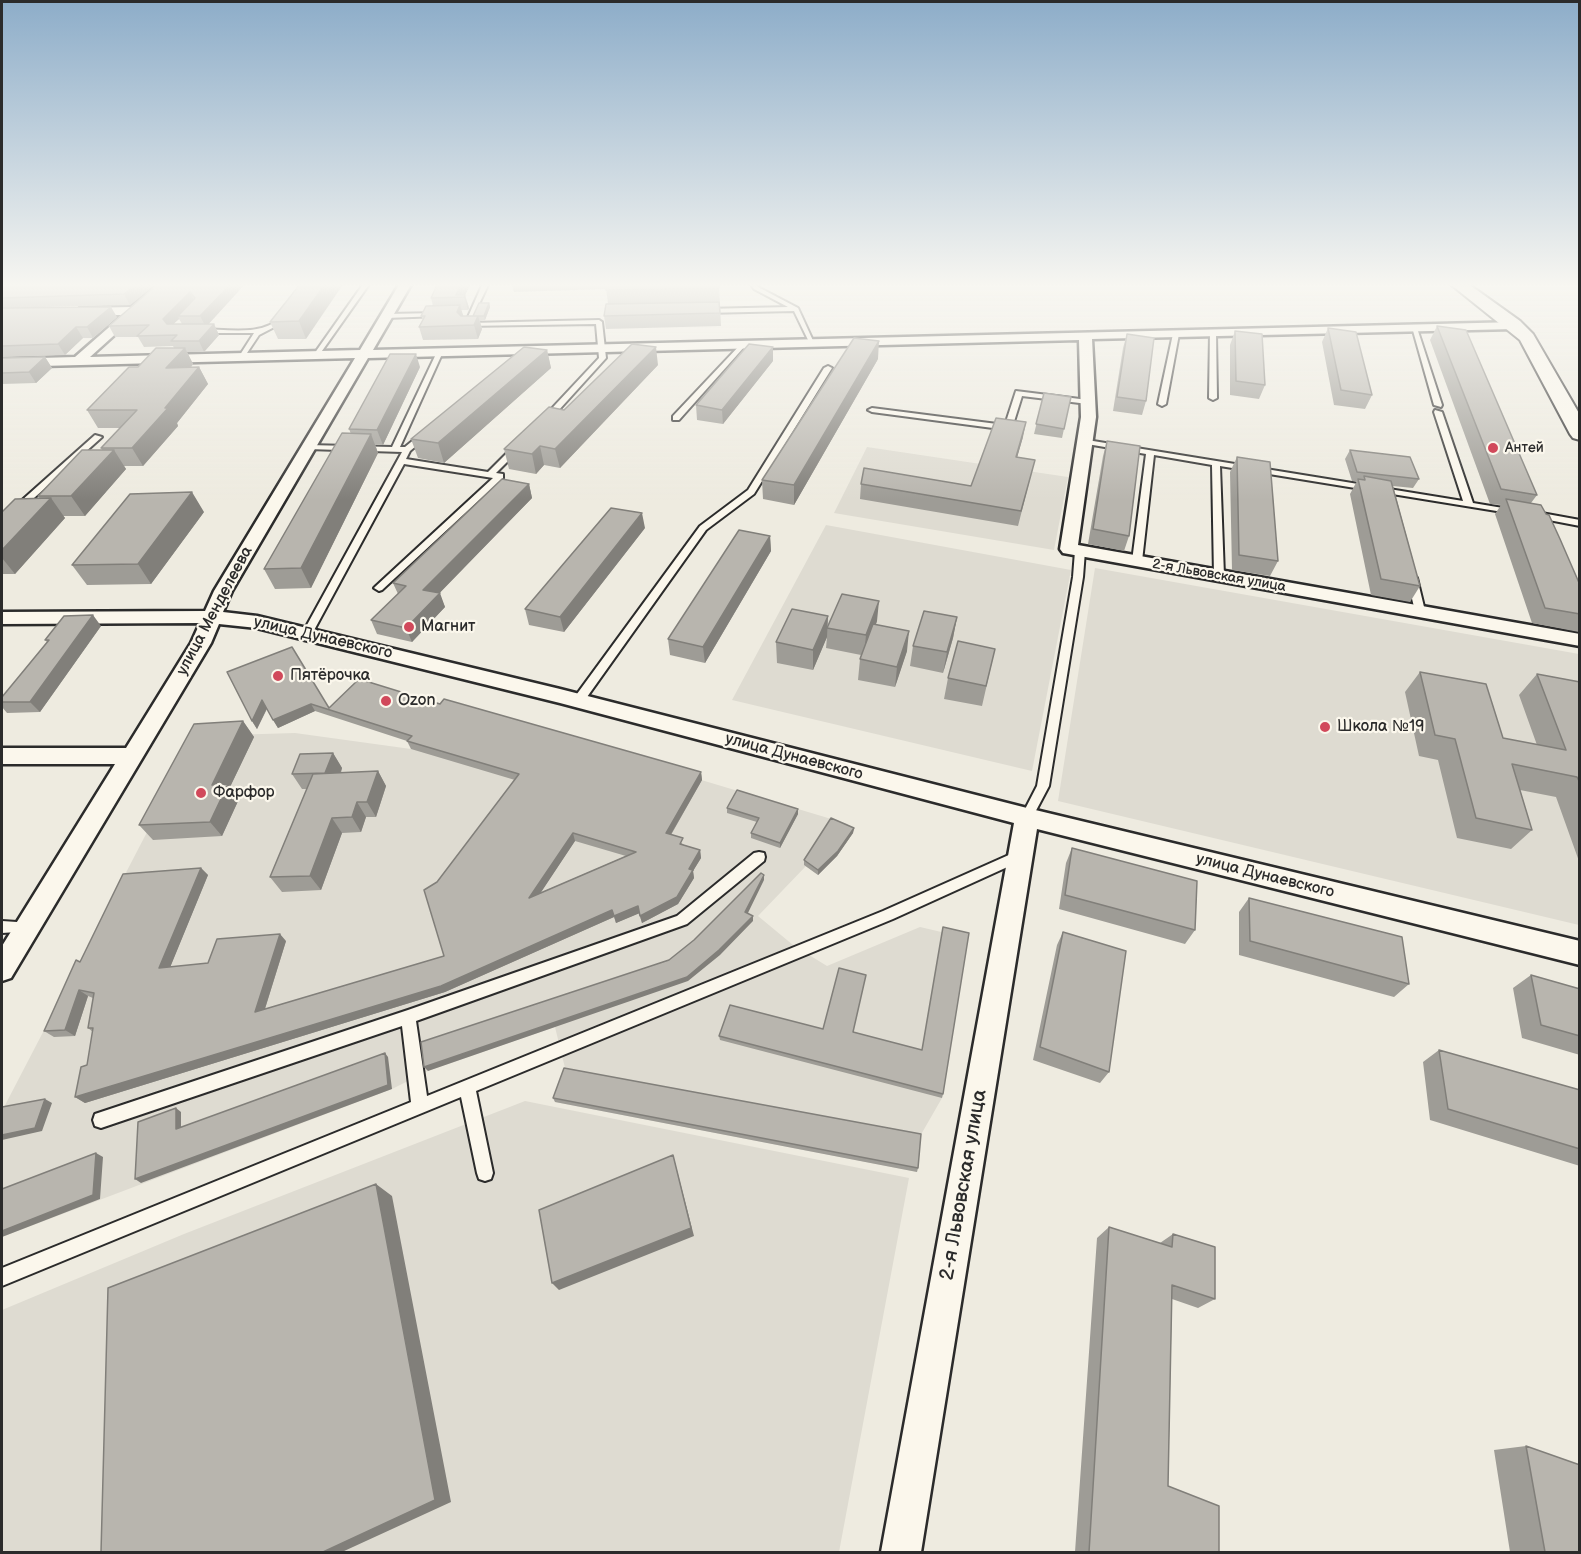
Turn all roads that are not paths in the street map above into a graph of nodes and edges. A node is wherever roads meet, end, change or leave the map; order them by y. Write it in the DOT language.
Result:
graph roads {
  1 [pos="84,356"];
  2 [pos="361,356"];
  3 [pos="380,356"];
  4 [pos="438,356"];
  5 [pos="526,356"];
  6 [pos="603,356"];
  7 [pos="733,356"];
  8 [pos="1088,356"];
  9 [pos="1172,356"];
  10 [pos="1213,356"];
  11 [pos="1422,356"];
  12 [pos="1539,356"];
  13 [pos="315,357"];
  14 [pos="241,358"];
  15 [pos="77,362"];
  16 [pos="518,362"];
  17 [pos="2,363"];
  18 [pos="828,368"];
  19 [pos="1212,398"];
  20 [pos="1088,402"];
  21 [pos="1162,404"];
  22 [pos="872,410"];
  23 [pos="676,418"];
  24 [pos="541,424"];
  25 [pos="433,429"];
  26 [pos="1580,434"];
  27 [pos="98,437"];
  28 [pos="524,441"];
  29 [pos="1087,442"];
  30 [pos="308,447"];
  31 [pos="395,449"];
  32 [pos="407,450"];
  33 [pos="1150,452"];
  34 [pos="401,461"];
  35 [pos="1216,463"];
  36 [pos="490,474"];
  37 [pos="1390,492"];
  38 [pos="1393,502"];
  39 [pos="1469,505"];
  40 [pos="1534,505"];
  41 [pos="1538,516"];
  42 [pos="2,522"];
  43 [pos="1580,523"];
  44 [pos="1543,526"];
  45 [pos="1080,551"];
  46 [pos="1137,561"];
  47 [pos="1409,568"];
  48 [pos="1219,576"];
  49 [pos="379,588"];
  50 [pos="1420,611"];
  51 [pos="211,616"];
  52 [pos="2,618"];
  53 [pos="307,634"];
  54 [pos="1580,640"];
  55 [pos="578,701"];
  56 [pos="2,756"];
  57 [pos="132,756"];
  58 [pos="1027,817"];
  59 [pos="1021,855"];
  60 [pos="759,857"];
  61 [pos="2,927"];
  62 [pos="27,927"];
  63 [pos="1580,953"];
  64 [pos="2,969"];
  65 [pos="408,1017"];
  66 [pos="467,1087"];
  67 [pos="420,1106"];
  68 [pos="101,1120"];
  69 [pos="485,1173"];
  70 [pos="2,1277"];
  71 [pos="901,1552"];
  1 -- 15 [label="street"];
  2 -- 3 [label="street"];
  2 -- 13 [label="street"];
  2 -- 30 [label="street, улица Менделеева"];
  4 -- 31 [label="lane"];
  5 -- 16 [label="lane"];
  6 -- 24 [label="lane"];
  7 -- 23 [label="lane"];
  8 -- 20 [label="street"];
  9 -- 21 [label="lane"];
  10 -- 19 [label="lane"];
  11 -- 39 [label="lane"];
  12 -- 26 [label="main road"];
  13 -- 14 [label="street"];
  14 -- 15 [label="street"];
  15 -- 17 [label="street"];
  18 -- 55 [label="lane"];
  20 -- 22 [label="lane"];
  20 -- 29 [label="street"];
  25 -- 32 [label="lane"];
  27 -- 42 [label="lane"];
  28 -- 36 [label="lane"];
  29 -- 33 [label="lane"];
  29 -- 45 [label="street"];
  30 -- 31 [label="lane"];
  30 -- 51 [label="street, улица Менделеева"];
  31 -- 32 [label="lane"];
  32 -- 34 [label="lane"];
  33 -- 35 [label="lane"];
  33 -- 46 [label="lane"];
  34 -- 36 [label="lane"];
  34 -- 53 [label="lane"];
  35 -- 37 [label="lane"];
  35 -- 48 [label="lane"];
  36 -- 49 [label="lane"];
  37 -- 38 [label="lane"];
  37 -- 39 [label="lane"];
  39 -- 41 [label="lane"];
  40 -- 41 [label="lane"];
  41 -- 43 [label="lane"];
  41 -- 44 [label="lane"];
  45 -- 46 [label="street, 2-я Львовская улица"];
  45 -- 58 [label="lane"];
  46 -- 48 [label="street, 2-я Львовская улица"];
  47 -- 50 [label="lane"];
  48 -- 50 [label="street, 2-я Львовская улица"];
  50 -- 54 [label="street, 2-я Львовская улица"];
  51 -- 52 [label="street, улица Дунаевского"];
  51 -- 53 [label="street, улица Дунаевского"];
  51 -- 57 [label="street, улица Менделеева"];
  53 -- 55 [label="street, улица Дунаевского"];
  55 -- 58 [label="street, улица Дунаевского"];
  56 -- 57 [label="street"];
  57 -- 62 [label="street, улица Менделеева"];
  58 -- 59 [label="street, 2-я Львовская улица"];
  58 -- 63 [label="street, улица Дунаевского"];
  59 -- 66 [label="lane"];
  59 -- 71 [label="street, 2-я Львовская улица"];
  60 -- 65 [label="lane"];
  61 -- 62 [label="lane"];
  62 -- 64 [label="street, улица Менделеева"];
  65 -- 67 [label="lane"];
  65 -- 68 [label="lane"];
  66 -- 67 [label="lane"];
  66 -- 69 [label="lane"];
  67 -- 70 [label="lane"];
}
